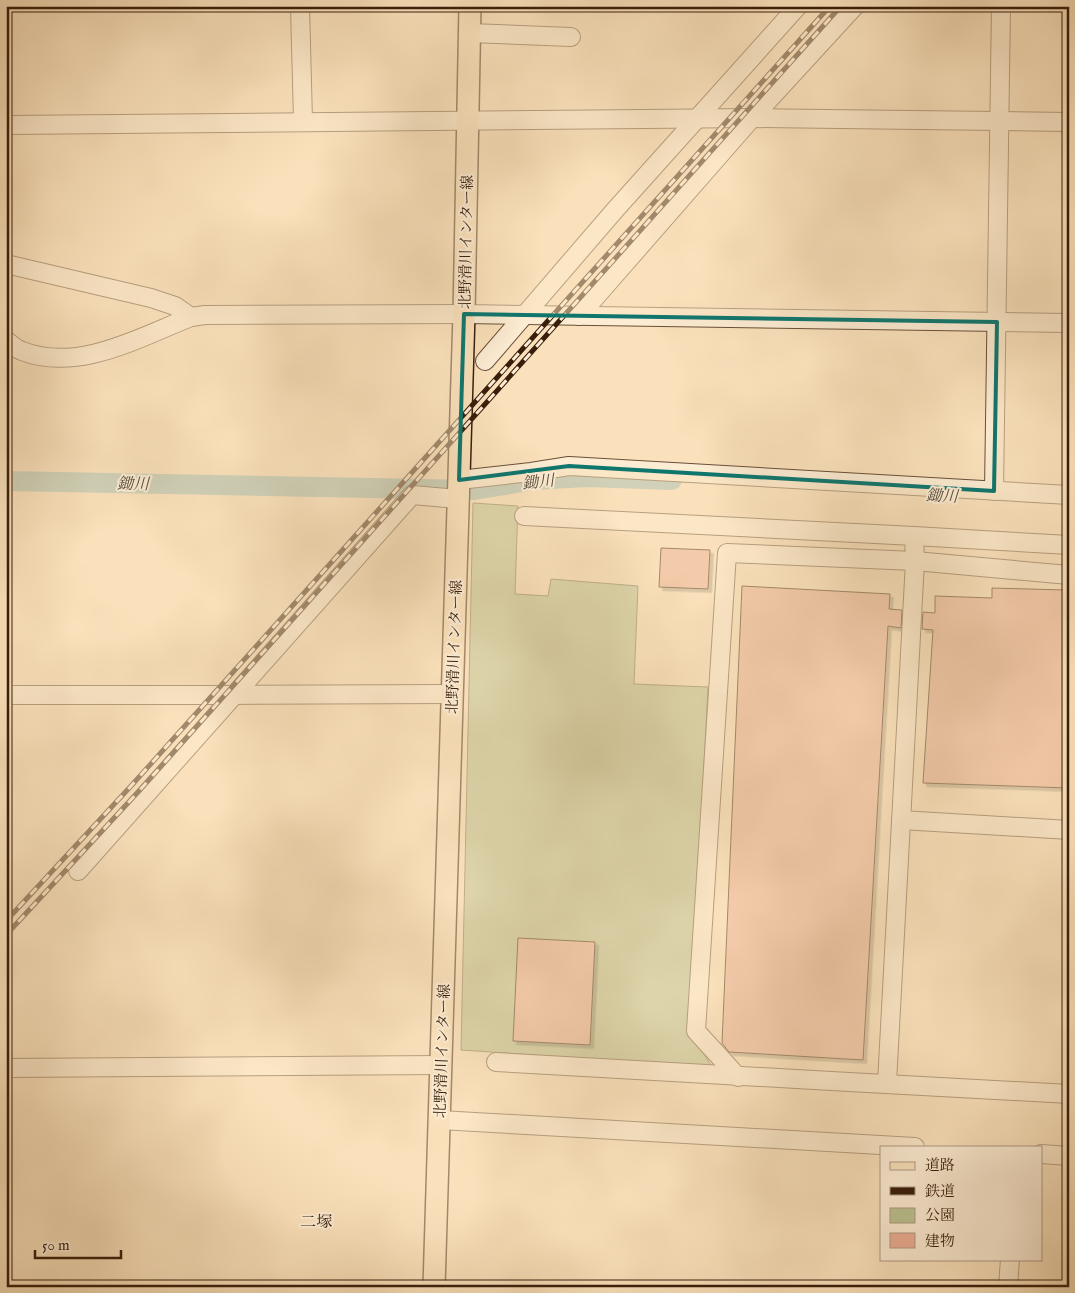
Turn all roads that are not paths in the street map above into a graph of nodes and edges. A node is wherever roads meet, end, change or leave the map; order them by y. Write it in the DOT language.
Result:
graph roads {
  1 [pos="300,6"];
  2 [pos="470,6"];
  3 [pos="798,6"];
  4 [pos="855,6"];
  5 [pos="1001,6"];
  6 [pos="469,33"];
  7 [pos="571,37"];
  8 [pos="752,118"];
  9 [pos="696,119"];
  10 [pos="303,121"];
  11 [pos="468,122"];
  12 [pos="998,122"];
  13 [pos="1069,122"];
  14 [pos="6,125"];
  15 [pos="6,264"];
  16 [pos="464,314"];
  17 [pos="524,314"];
  18 [pos="579,316"];
  19 [pos="192,317"];
  20 [pos="997,322"];
  21 [pos="1069,323"];
  22 [pos="6,340"];
  23 [pos="485,361"];
  24 [pos="458,489"];
  25 [pos="994,491"];
  26 [pos="1069,495"];
  27 [pos="524,516"];
  28 [pos="914,536"];
  29 [pos="1069,545"];
  30 [pos="915,561"];
  31 [pos="1069,575"];
  32 [pos="235,694"];
  33 [pos="452,694"];
  34 [pos="6,695"];
  35 [pos="902,820"];
  36 [pos="1069,830"];
  37 [pos="78,871"];
  38 [pos="496,1062"];
  39 [pos="441,1065"];
  40 [pos="6,1068"];
  41 [pos="738,1077"];
  42 [pos="887,1083"];
  43 [pos="1069,1094"];
  44 [pos="440,1120"];
  45 [pos="897,1146"];
  46 [pos="1042,1154"];
  47 [pos="1069,1156"];
  48 [pos="1010,1260"];
  49 [pos="434,1287"];
  50 [pos="1008,1287"];
  1 -- 10 [label="street"];
  2 -- 6 [label="main road, 北野滑川インター線"];
  3 -- 9 [label="street"];
  4 -- 8 [label="street"];
  5 -- 12 [label="street"];
  6 -- 7 [label="street"];
  6 -- 11 [label="main road, 北野滑川インター線"];
  8 -- 9 [label="street"];
  8 -- 12 [label="street"];
  8 -- 18 [label="street"];
  9 -- 11 [label="street"];
  9 -- 17 [label="street"];
  10 -- 11 [label="street"];
  10 -- 14 [label="street"];
  11 -- 16 [label="main road, 北野滑川インター線"];
  12 -- 13 [label="street"];
  12 -- 20 [label="street"];
  15 -- 19 [label="street"];
  16 -- 17 [label="street"];
  16 -- 19 [label="street"];
  16 -- 24 [label="main road, 北野滑川インター線"];
  17 -- 18 [label="street"];
  17 -- 23 [label="street"];
  18 -- 20 [label="street"];
  19 -- 22 [label="street"];
  20 -- 21 [label="street"];
  20 -- 25 [label="street"];
  24 -- 25 [label="street"];
  24 -- 32 [label="street"];
  24 -- 33 [label="main road, 北野滑川インター線"];
  25 -- 26 [label="street"];
  27 -- 28 [label="street"];
  28 -- 29 [label="street"];
  28 -- 30 [label="street"];
  30 -- 31 [label="street"];
  30 -- 35 [label="street"];
  30 -- 41 [label="street"];
  32 -- 33 [label="street"];
  32 -- 34 [label="street"];
  32 -- 37 [label="street"];
  33 -- 39 [label="main road, 北野滑川インター線"];
  35 -- 36 [label="street"];
  35 -- 42 [label="street"];
  38 -- 41 [label="street"];
  39 -- 40 [label="street"];
  39 -- 44 [label="main road, 北野滑川インター線"];
  41 -- 42 [label="street"];
  42 -- 43 [label="street"];
  44 -- 45 [label="street"];
  44 -- 49 [label="main road, 北野滑川インター線"];
  46 -- 47 [label="street"];
  48 -- 50 [label="street"];
}
